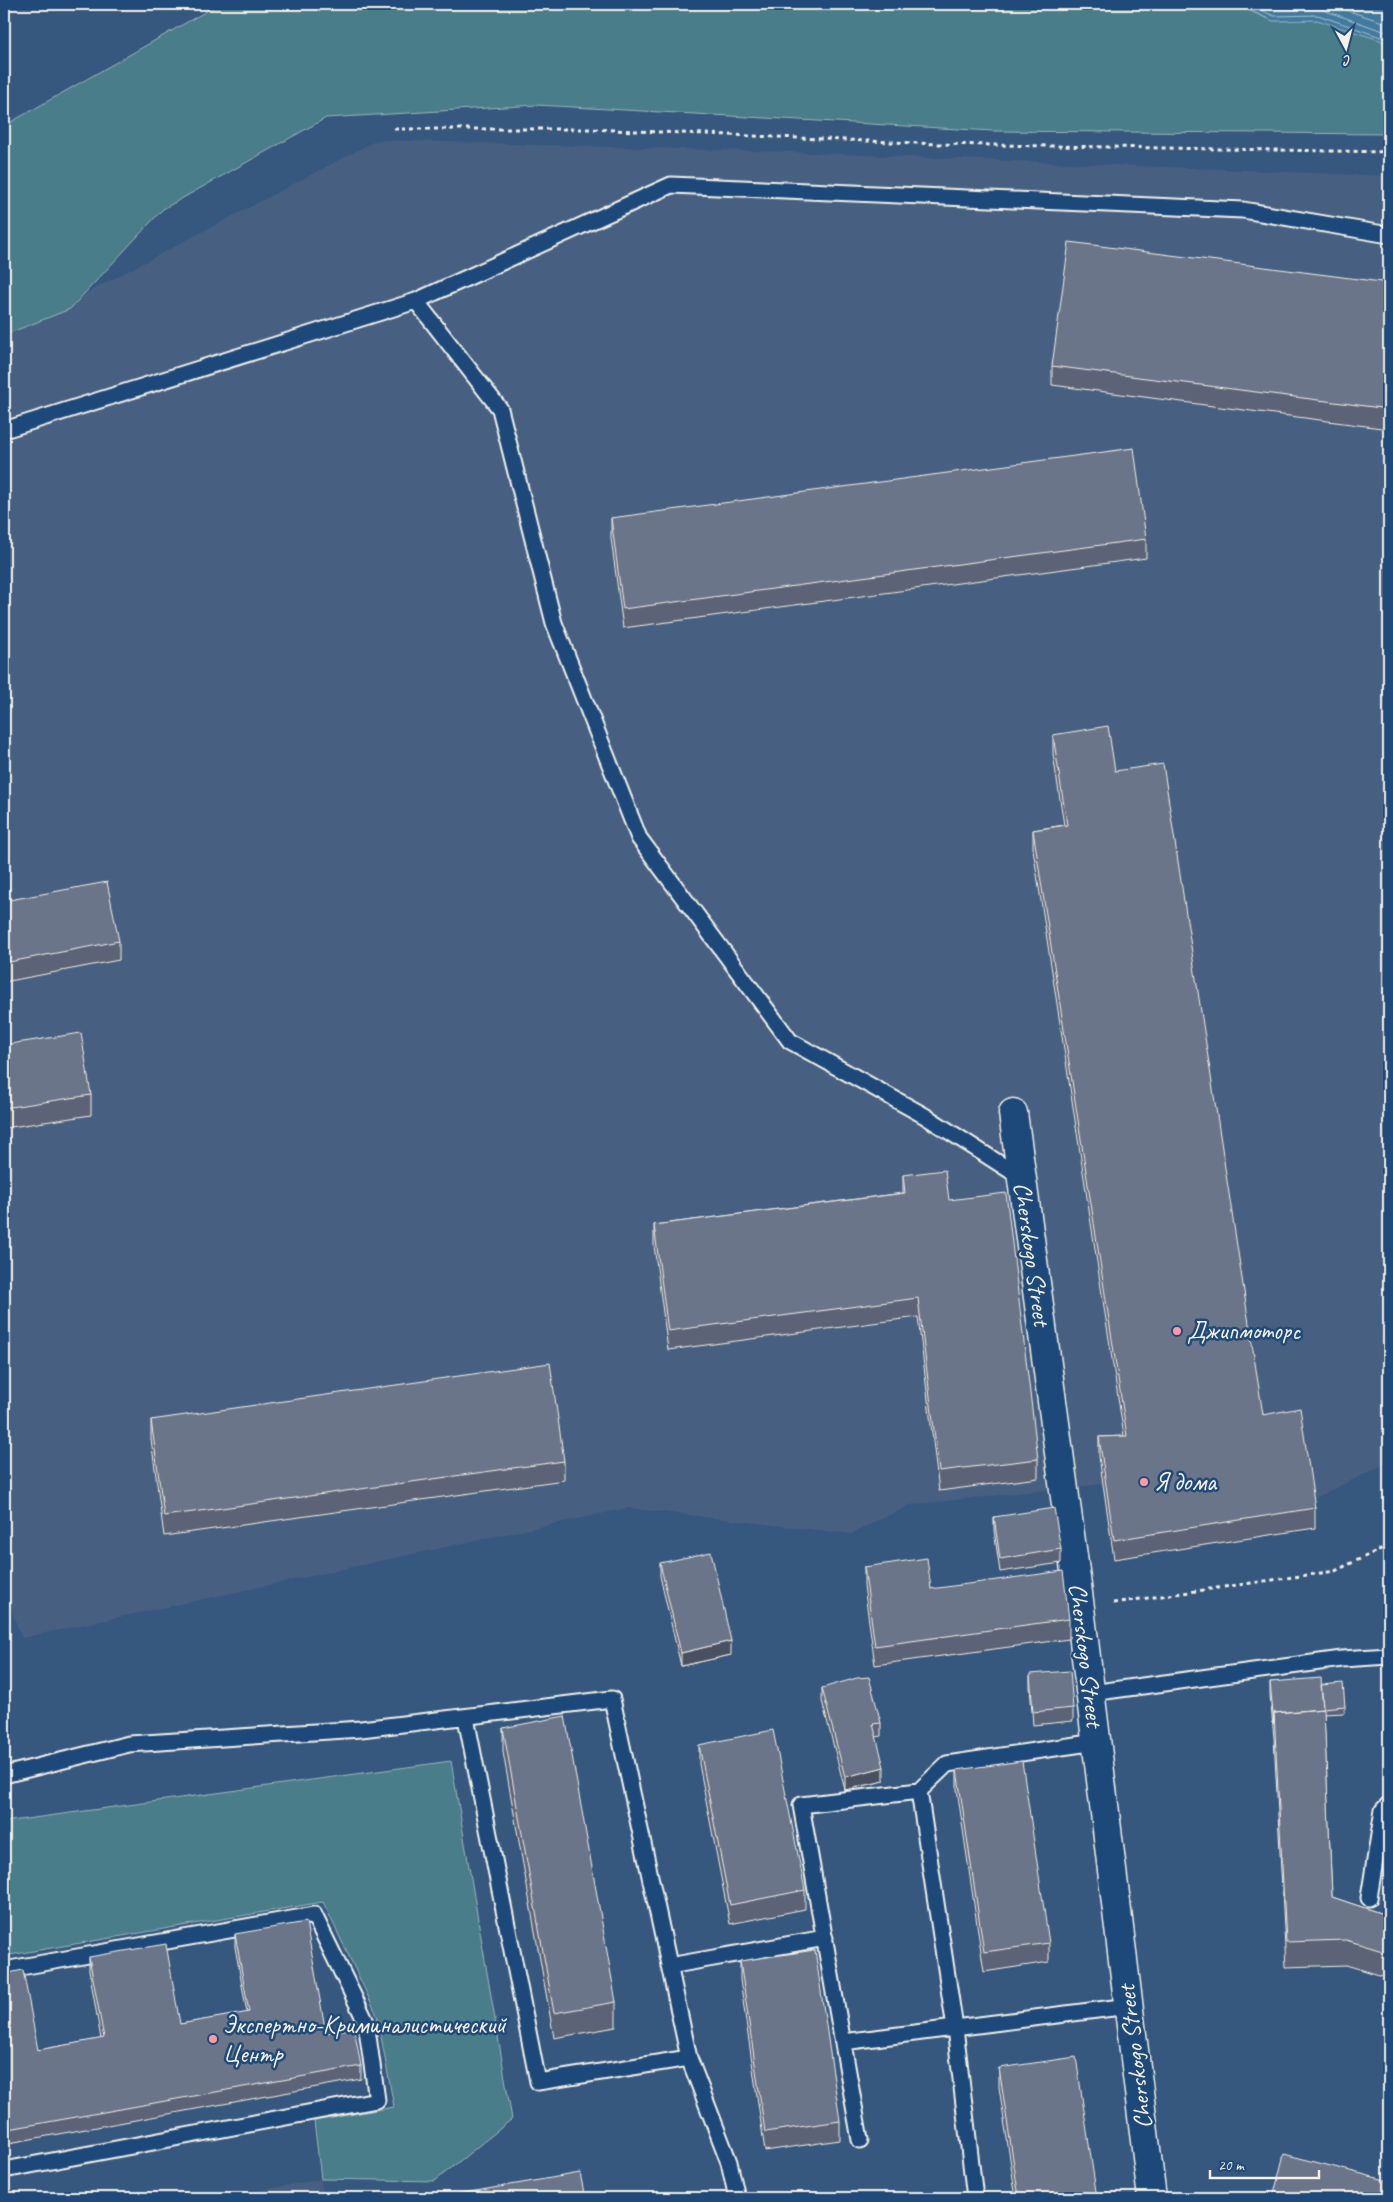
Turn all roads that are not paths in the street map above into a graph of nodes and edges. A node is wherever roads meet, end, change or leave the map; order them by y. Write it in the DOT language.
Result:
graph roads {
  1 [pos="1389,234"];
  2 [pos="416,301"];
  3 [pos="4,430"];
  4 [pos="1012,1113"];
  5 [pos="1022,1178"];
  6 [pos="1389,1656"];
  7 [pos="1091,1693"];
  8 [pos="466,1718"];
  9 [pos="1096,1742"];
  10 [pos="4,1775"];
  11 [pos="919,1791"];
  12 [pos="1389,1804"];
  13 [pos="1369,1898"];
  14 [pos="825,1938"];
  15 [pos="669,1966"];
  16 [pos="4,1970"];
  17 [pos="1129,2006"];
  18 [pos="955,2028"];
  19 [pos="843,2042"];
  20 [pos="689,2058"];
  21 [pos="860,2140"];
  22 [pos="4,2170"];
  23 [pos="737,2198"];
  24 [pos="976,2198"];
  25 [pos="1152,2198"];
  1 -- 2 [label="lane"];
  2 -- 3 [label="lane"];
  2 -- 5 [label="lane"];
  4 -- 5 [label="street, Cherskogo Street"];
  5 -- 7 [label="street, Cherskogo Street"];
  6 -- 7 [label="lane"];
  7 -- 9 [label="street, Cherskogo Street"];
  8 -- 10 [label="lane"];
  8 -- 15 [label="lane"];
  8 -- 20 [label="lane"];
  9 -- 11 [label="lane"];
  9 -- 17 [label="street, Cherskogo Street"];
  11 -- 14 [label="lane"];
  11 -- 18 [label="lane"];
  12 -- 13 [label="lane"];
  14 -- 15 [label="lane"];
  14 -- 19 [label="lane"];
  15 -- 20 [label="lane"];
  16 -- 22 [label="lane"];
  17 -- 18 [label="lane"];
  17 -- 25 [label="street, Cherskogo Street"];
  18 -- 19 [label="lane"];
  18 -- 24 [label="lane"];
  19 -- 21 [label="lane"];
  20 -- 23 [label="lane"];
}
